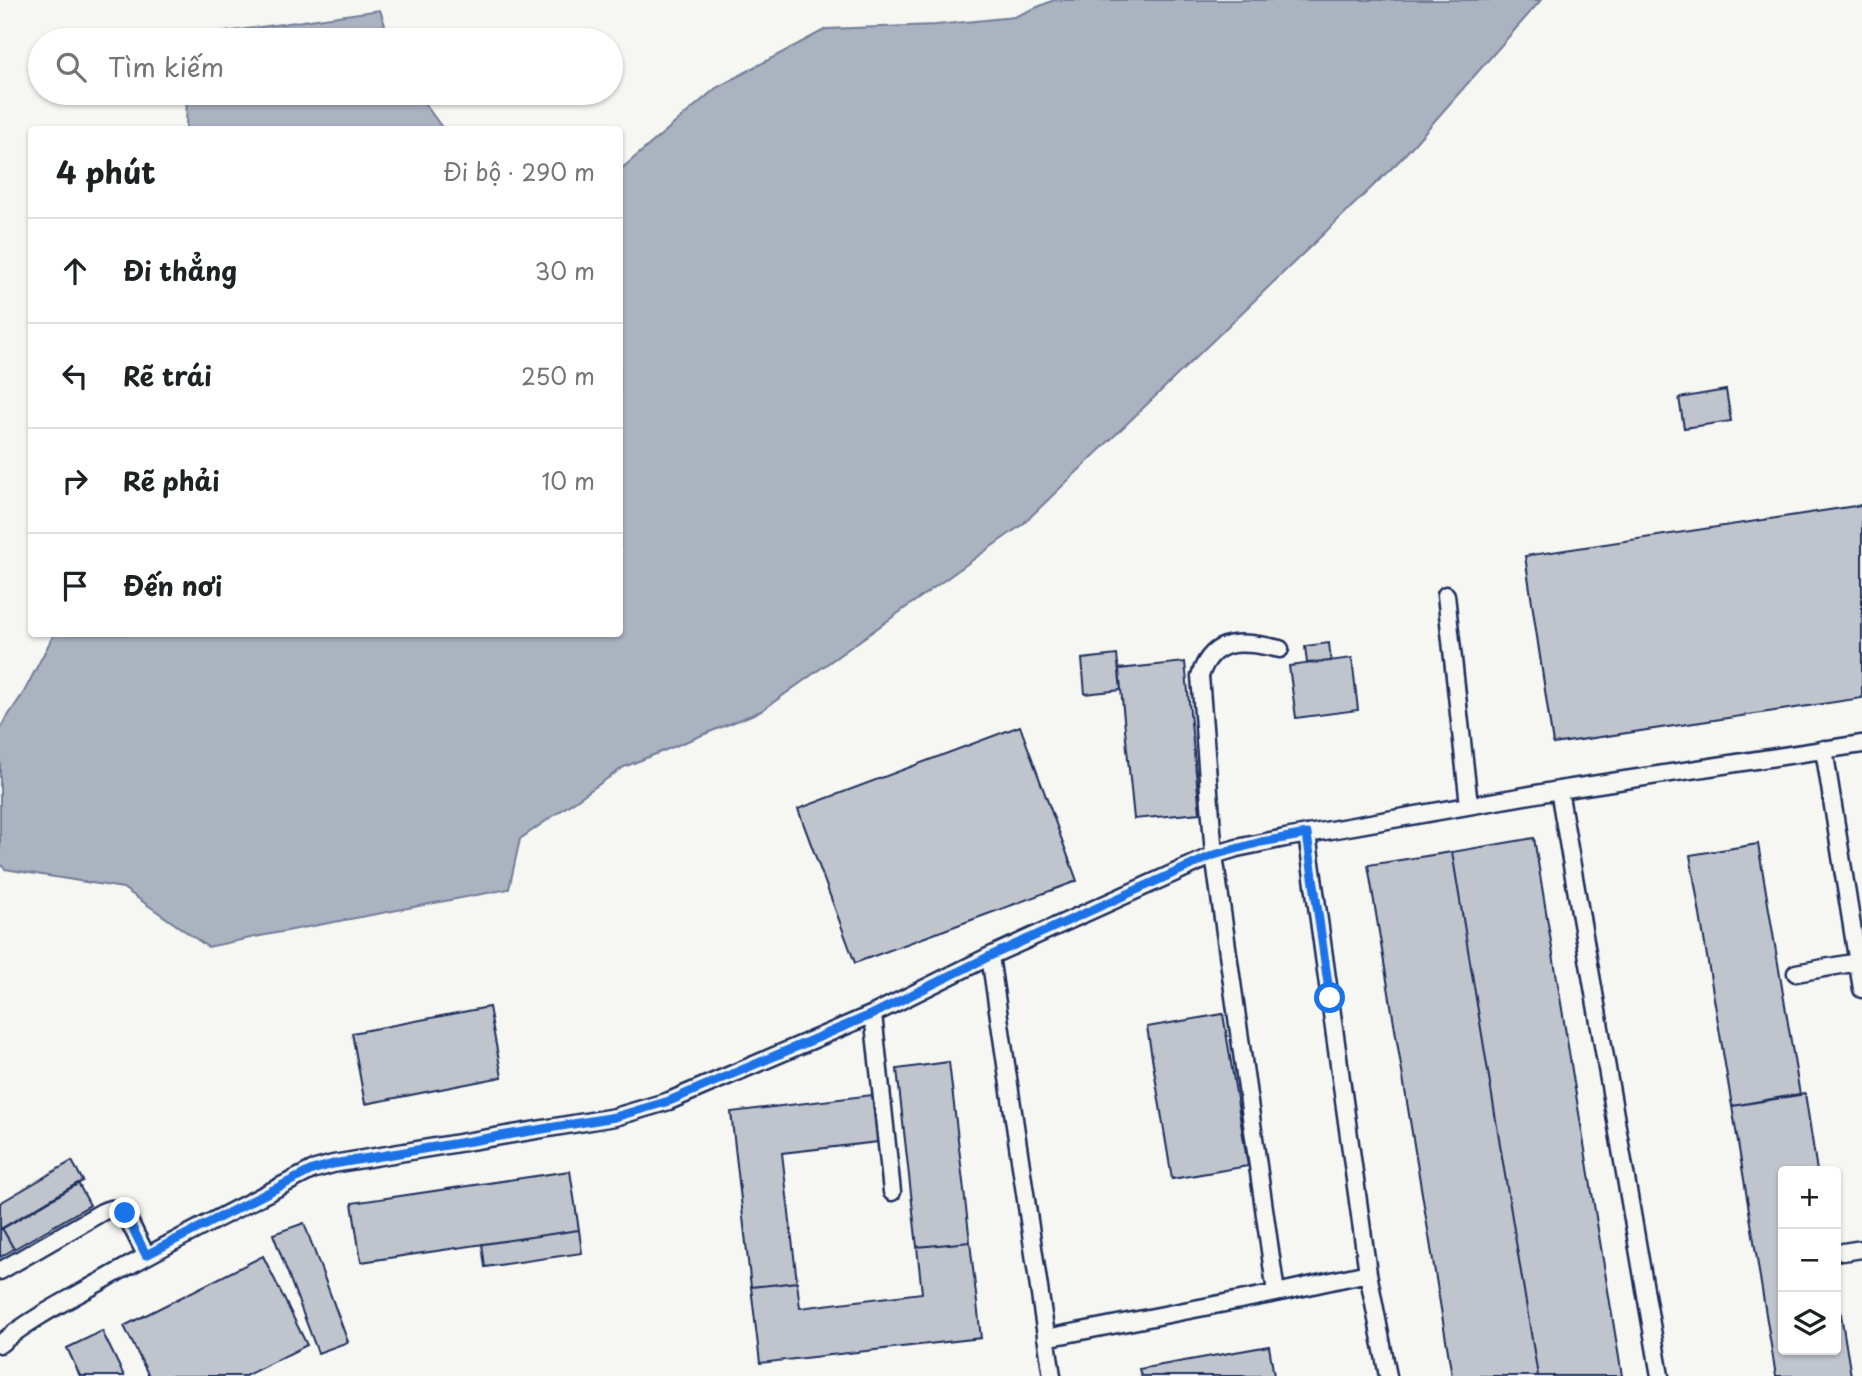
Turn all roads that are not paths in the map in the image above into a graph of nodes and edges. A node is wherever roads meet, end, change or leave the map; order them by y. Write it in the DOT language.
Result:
graph roads {
  1 [pos="1446,595"];
  2 [pos="1280,649"];
  3 [pos="1862,744"];
  4 [pos="1824,749"];
  5 [pos="1559,790"];
  6 [pos="1469,805"];
  7 [pos="1307,834"];
  8 [pos="1214,855"];
  9 [pos="990,956"];
  10 [pos="1857,962"];
  11 [pos="1796,972"];
  12 [pos="1862,989"];
  13 [pos="873,1014"];
  14 [pos="892,1192"];
  15 [pos="1862,1249"];
  16 [pos="1843,1252"];
  17 [pos="146,1255"];
  18 [pos="0,1271"];
  19 [pos="1368,1273"];
  20 [pos="1276,1293"];
  21 [pos="1046,1338"];
  22 [pos="0,1343"];
  23 [pos="1052,1376"];
  24 [pos="1388,1376"];
  25 [pos="1660,1376"];
  1 -- 6 [label="lane"];
  2 -- 8 [label="lane"];
  3 -- 4 [label="lane"];
  4 -- 5 [label="lane"];
  4 -- 10 [label="lane"];
  5 -- 6 [label="lane"];
  5 -- 25 [label="lane"];
  6 -- 7 [label="lane"];
  7 -- 8 [label="lane"];
  7 -- 19 [label="lane"];
  8 -- 9 [label="lane"];
  8 -- 20 [label="lane"];
  9 -- 13 [label="lane"];
  9 -- 21 [label="lane"];
  10 -- 11 [label="lane"];
  10 -- 12 [label="lane"];
  13 -- 14 [label="lane"];
  13 -- 17 [label="lane"];
  15 -- 16 [label="lane"];
  17 -- 18 [label="lane"];
  17 -- 22 [label="lane"];
  19 -- 20 [label="lane"];
  19 -- 24 [label="lane"];
  20 -- 21 [label="lane"];
  21 -- 23 [label="lane"];
}
